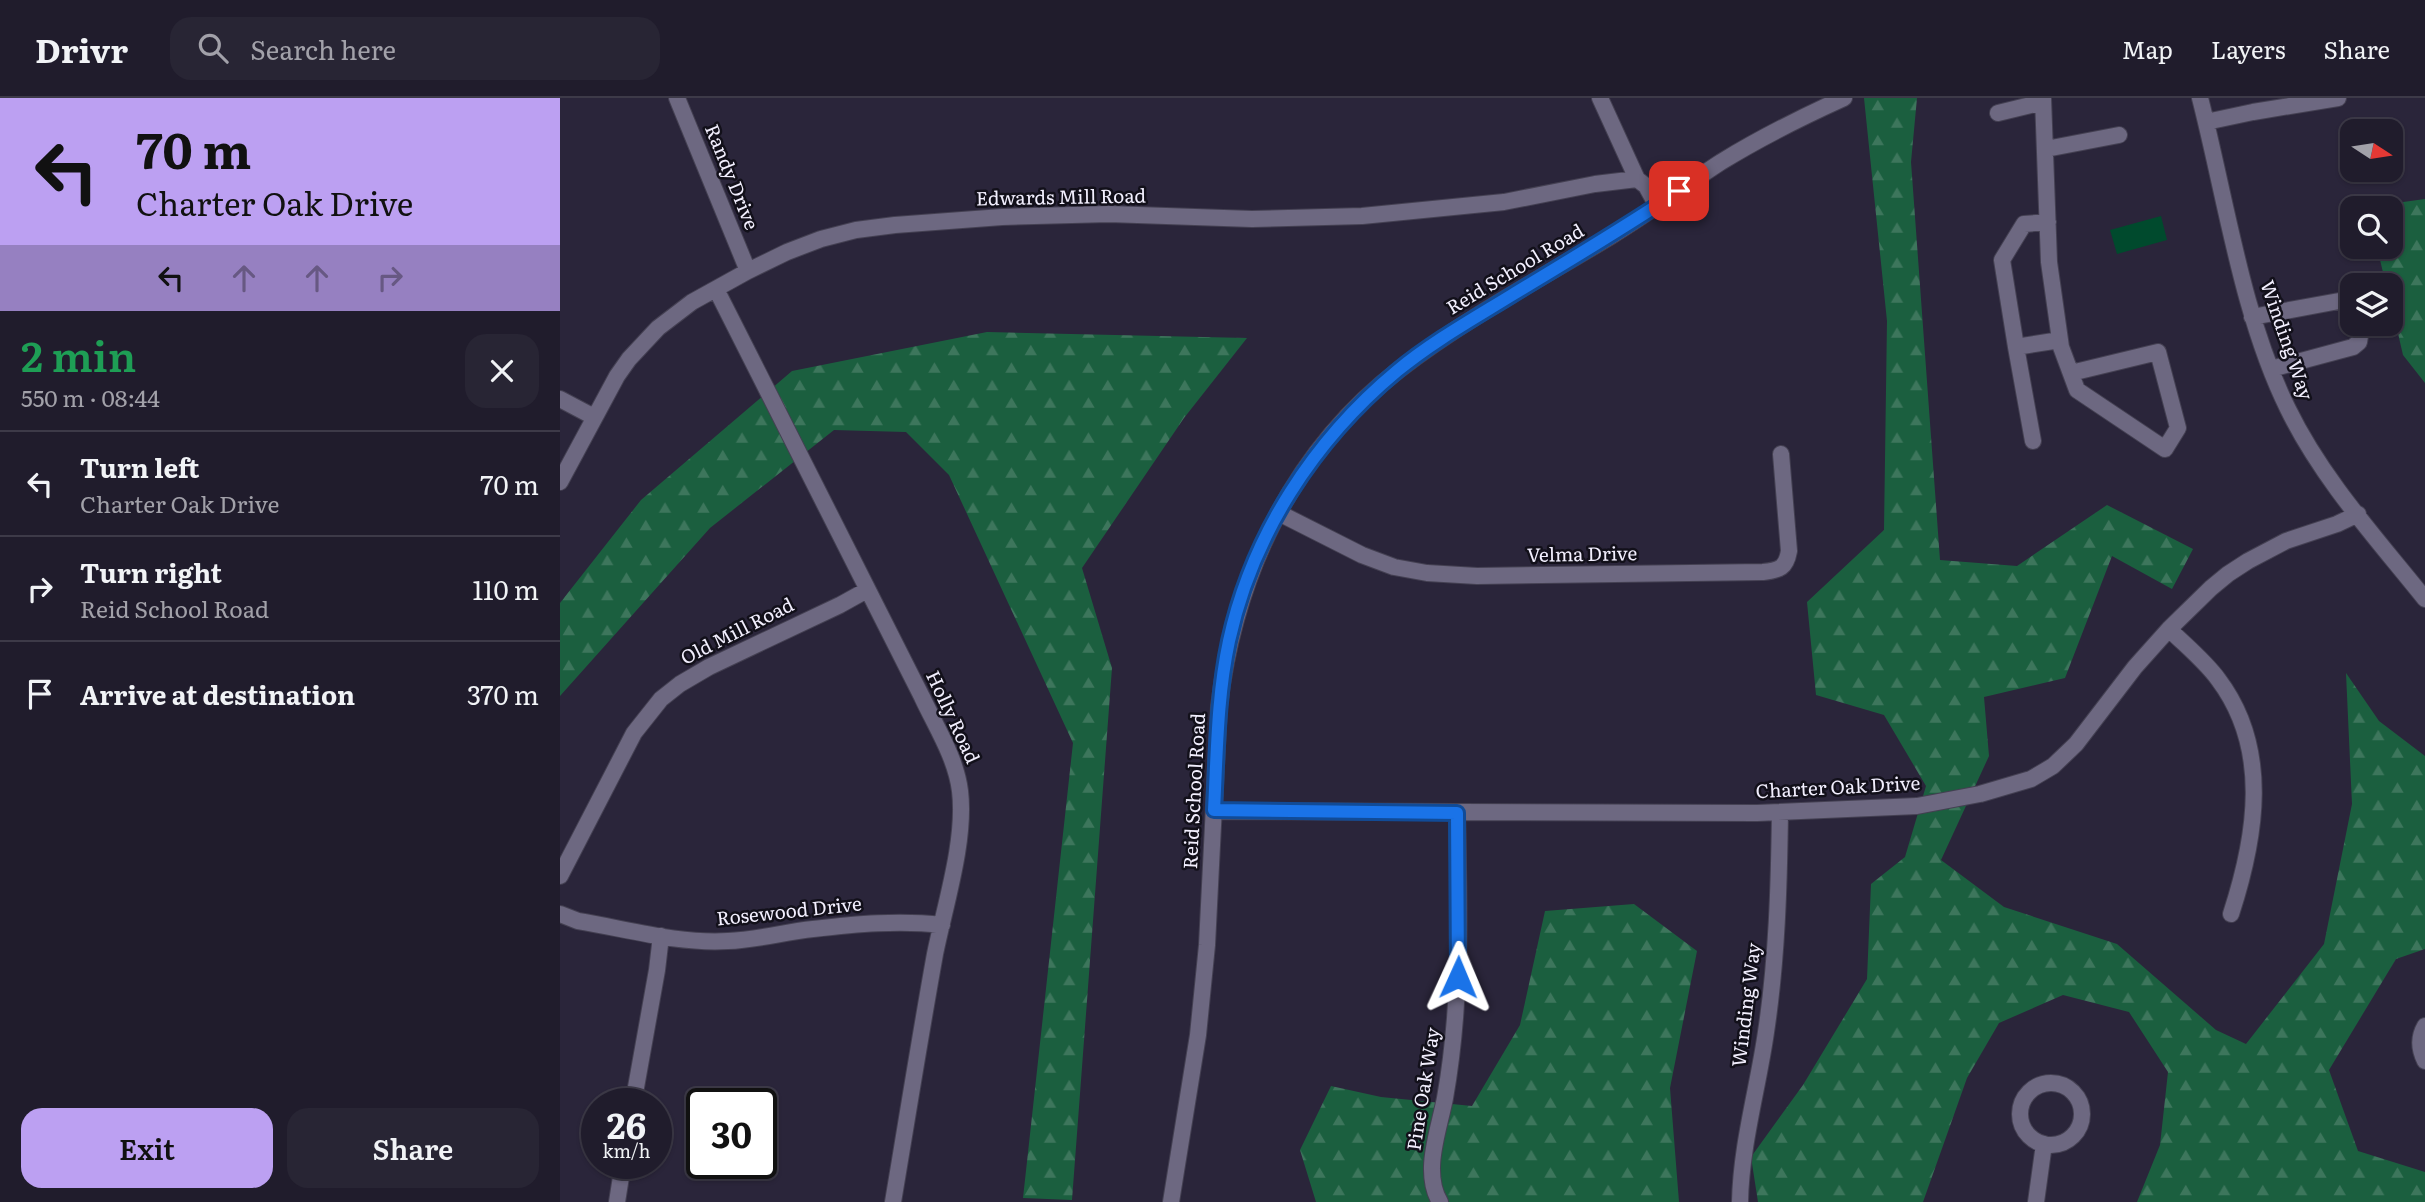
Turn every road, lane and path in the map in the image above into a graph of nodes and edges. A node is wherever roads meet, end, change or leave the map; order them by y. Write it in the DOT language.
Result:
graph roads {
  1 [pos="677,98"];
  2 [pos="1600,98"];
  3 [pos="1844,98"];
  4 [pos="2200,98"];
  5 [pos="2338,98"];
  6 [pos="2043,100"];
  7 [pos="1998,113"];
  8 [pos="2206,122"];
  9 [pos="2119,135"];
  10 [pos="2046,149"];
  11 [pos="1637,179"];
  12 [pos="1657,206"];
  13 [pos="2048,222"];
  14 [pos="748,271"];
  15 [pos="716,289"];
  16 [pos="2340,301"];
  17 [pos="2252,317"];
  18 [pos="2360,336"];
  19 [pos="2060,340"];
  20 [pos="2016,347"];
  21 [pos="2271,369"];
  22 [pos="2071,373"];
  23 [pos="560,399"];
  24 [pos="594,417"];
  25 [pos="2033,441"];
  26 [pos="1781,454"];
  27 [pos="560,482"];
  28 [pos="1279,513"];
  29 [pos="2358,514"];
  30 [pos="867,590"];
  31 [pos="2425,599"];
  32 [pos="2169,629"];
  33 [pos="1214,810"];
  34 [pos="1780,812"];
  35 [pos="1457,813"];
  36 [pos="560,876"];
  37 [pos="560,914"];
  38 [pos="2231,914"];
  39 [pos="942,925"];
  40 [pos="661,936"];
  41 [pos="2425,1026"];
  42 [pos="2425,1061"];
  43 [pos="636,1088"];
  44 [pos="2044,1144"];
  45 [pos="621,1179"];
  46 [pos="617,1202"];
  47 [pos="893,1202"];
  48 [pos="1171,1202"];
  49 [pos="1440,1202"];
  50 [pos="1740,1202"];
  51 [pos="2036,1202"];
  1 -- 14 [label="street, Randy Drive"];
  2 -- 11 [label="street"];
  3 -- 12 [label="street, Reid School Road"];
  4 -- 8 [label="street, Winding Way"];
  5 -- 8 [label="street"];
  6 -- 7 [label="street"];
  6 -- 10 [label="street"];
  8 -- 17 [label="street, Winding Way"];
  9 -- 10 [label="street"];
  10 -- 13 [label="street"];
  11 -- 12 [label="street"];
  11 -- 14 [label="street, Edwards Mill Road"];
  12 -- 28 [label="street, Reid School Road"];
  13 -- 19 [label="street"];
  13 -- 20 [label="street"];
  14 -- 15 [label="street, Edwards Mill Road"];
  15 -- 24 [label="street, Edwards Mill Road"];
  15 -- 30 [label="street, Holly Road"];
  16 -- 17 [label="street"];
  17 -- 21 [label="street, Winding Way"];
  18 -- 21 [label="street"];
  19 -- 20 [label="street"];
  19 -- 22 [label="street"];
  20 -- 25 [label="street"];
  21 -- 29 [label="street, Winding Way"];
  22 -- 22 [label="street"];
  23 -- 24 [label="street"];
  24 -- 27 [label="street, Edwards Mill Road"];
  26 -- 28 [label="street, Velma Drive"];
  28 -- 33 [label="street, Reid School Road"];
  29 -- 31 [label="street, Winding Way"];
  29 -- 32 [label="street, Charter Oak Drive"];
  30 -- 36 [label="street, Old Mill Road"];
  30 -- 39 [label="street, Holly Road"];
  32 -- 34 [label="street, Charter Oak Drive"];
  32 -- 38 [label="street"];
  33 -- 35 [label="street, Charter Oak Drive"];
  33 -- 48 [label="street, Reid School Road"];
  34 -- 35 [label="street, Charter Oak Drive"];
  34 -- 50 [label="street, Winding Way"];
  35 -- 49 [label="street, Pine Oak Way"];
  37 -- 40 [label="street, Rosewood Drive"];
  39 -- 40 [label="street, Rosewood Drive"];
  39 -- 47 [label="street, Holly Road"];
  40 -- 43 [label="street"];
  41 -- 42 [label="street"];
  44 -- 51 [label="street"];
  45 -- 46 [label="street"];
}
